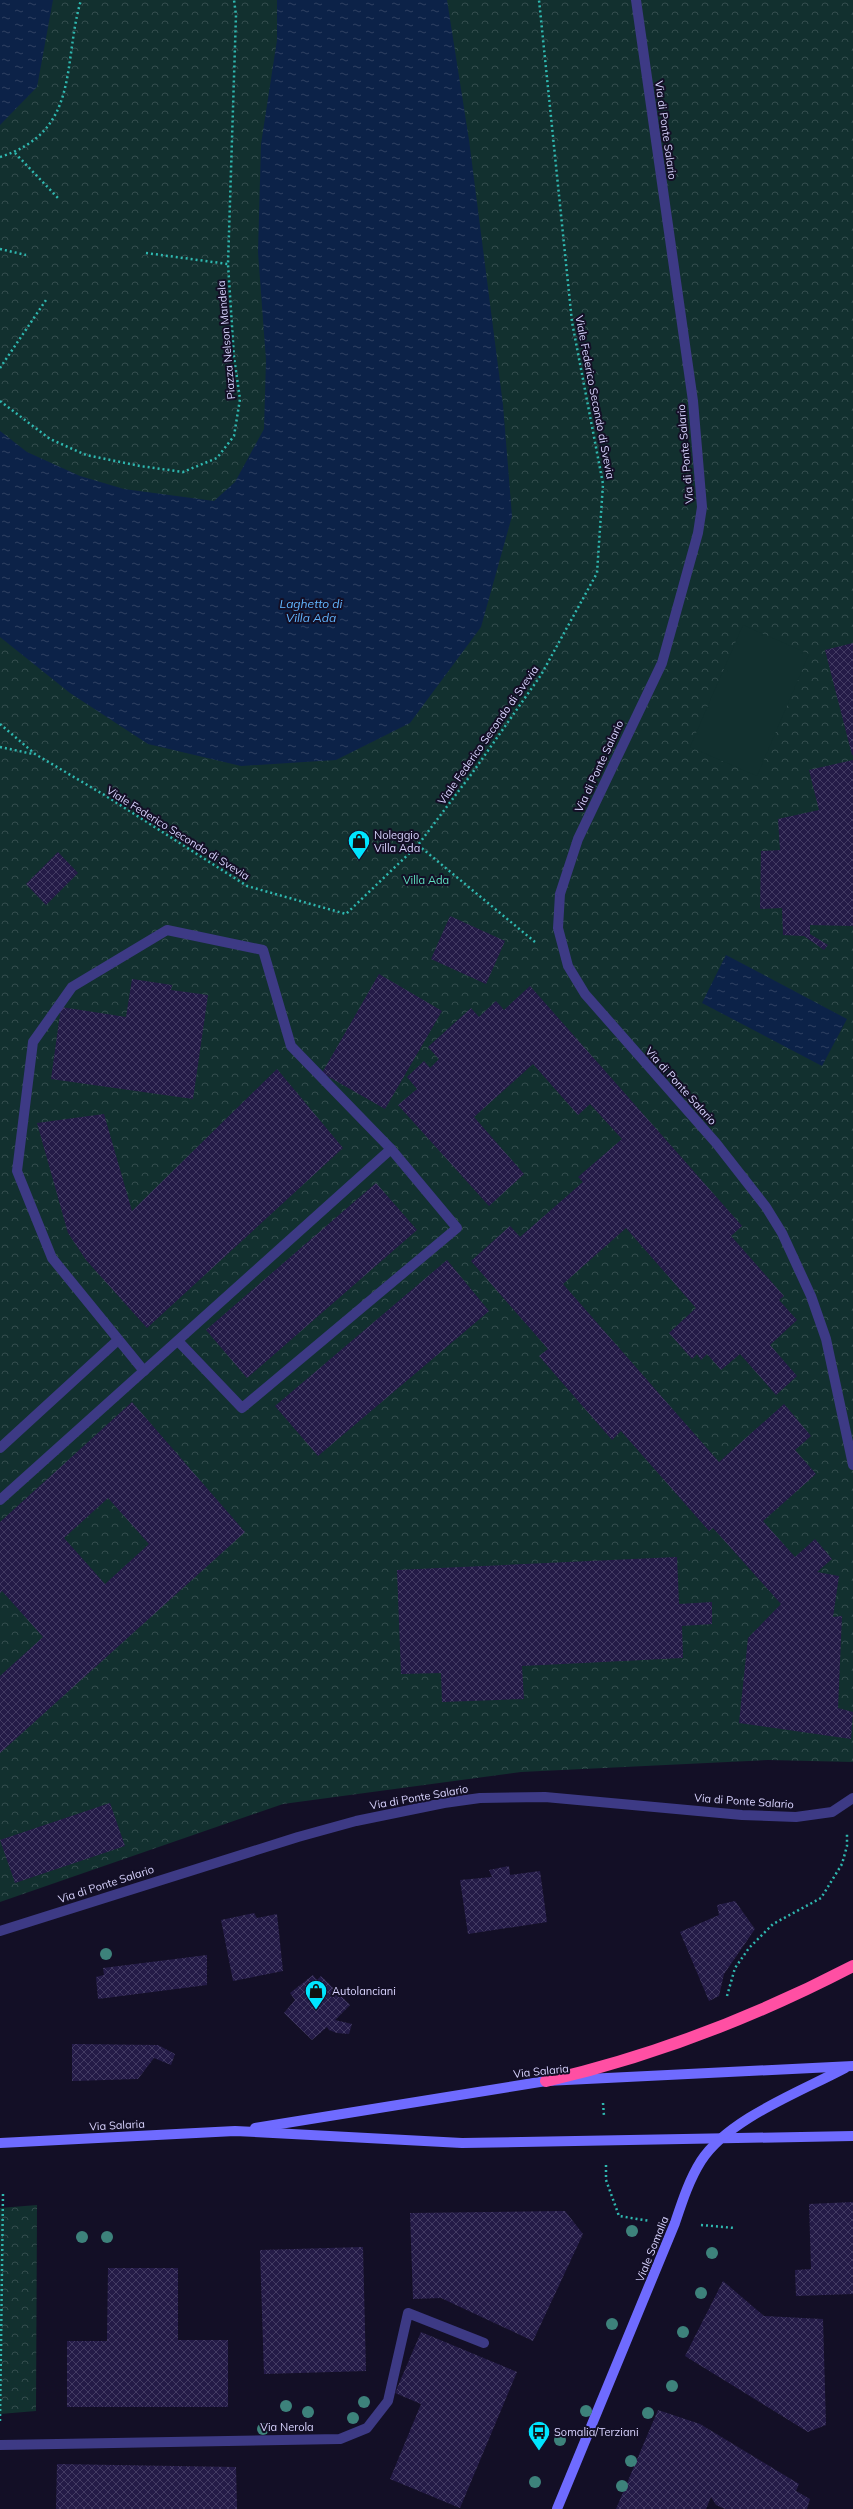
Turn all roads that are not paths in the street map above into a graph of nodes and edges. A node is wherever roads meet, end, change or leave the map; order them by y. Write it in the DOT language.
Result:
graph roads {
  1 [pos="636,0"];
  2 [pos="391,1149"];
  3 [pos="118,1340"];
  4 [pos="178,1341"];
  5 [pos="144,1371"];
  6 [pos="0,1448"];
  7 [pos="853,1465"];
  8 [pos="0,1500"];
  9 [pos="853,1798"];
  10 [pos="0,1931"];
  11 [pos="853,1966"];
  12 [pos="851,2066"];
  13 [pos="546,2081"];
  14 [pos="235,2131"];
  15 [pos="853,2136"];
  16 [pos="720,2138"];
  17 [pos="0,2143"];
  18 [pos="484,2343"];
  19 [pos="0,2445"];
  20 [pos="557,2509"];
  1 -- 7 [label="street, Via di Ponte Salario"];
  2 -- 3 [label="street"];
  2 -- 4 [label="street"];
  2 -- 4 [label="street"];
  3 -- 5 [label="street"];
  3 -- 6 [label="street"];
  4 -- 5 [label="street"];
  5 -- 8 [label="street"];
  9 -- 10 [label="street, Via di Ponte Salario"];
  11 -- 13 [label="highway"];
  12 -- 13 [label="main road, Via Salaria"];
  12 -- 16 [label="main road, Viale Somalia"];
  13 -- 14 [label="main road, Via Salaria"];
  14 -- 16 [label="main road, Via Salaria"];
  14 -- 17 [label="main road, Via Salaria"];
  15 -- 16 [label="main road, Via Salaria"];
  16 -- 20 [label="main road, Viale Somalia"];
  18 -- 19 [label="street, Via Nerola"];
}
